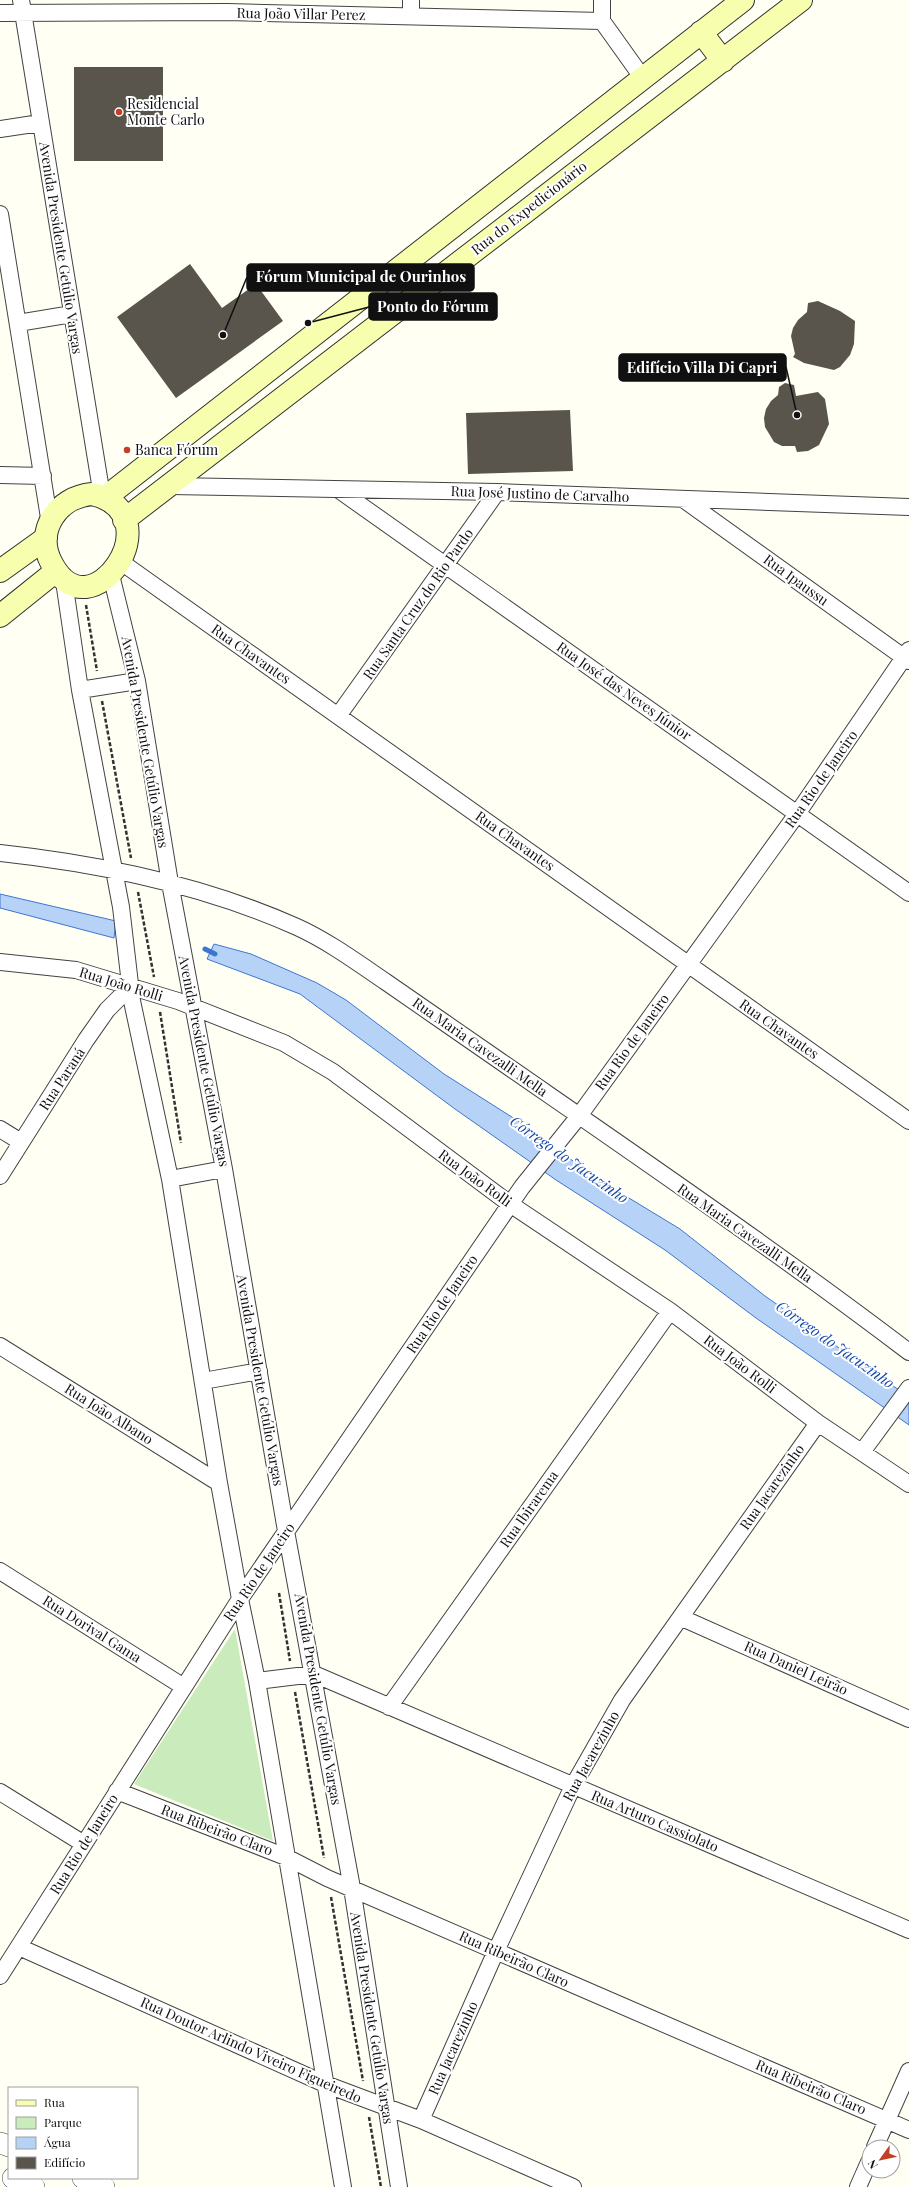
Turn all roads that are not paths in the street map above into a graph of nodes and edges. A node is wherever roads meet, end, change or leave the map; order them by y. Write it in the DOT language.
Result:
graph roads {
  1 [pos="602,0"];
  2 [pos="743,0"];
  3 [pos="801,0"];
  4 [pos="227,6"];
  5 [pos="22,7"];
  6 [pos="411,8"];
  7 [pos="0,13"];
  8 [pos="602,21"];
  9 [pos="701,32"];
  10 [pos="723,61"];
  11 [pos="642,77"];
  12 [pos="40,123"];
  13 [pos="0,129"];
  14 [pos="0,214"];
  15 [pos="438,236"];
  16 [pos="459,263"];
  17 [pos="72,314"];
  18 [pos="18,323"];
  19 [pos="0,475"];
  20 [pos="43,476"];
  21 [pos="170,486"];
  22 [pos="339,490"];
  23 [pos="497,492"];
  24 [pos="104,497"];
  25 [pos="683,499"];
  26 [pos="909,507"];
  27 [pos="124,520"];
  28 [pos="48,531"];
  29 [pos="446,565"];
  30 [pos="116,568"];
  31 [pos="0,571"];
  32 [pos="60,576"];
  33 [pos="0,616"];
  34 [pos="907,656"];
  35 [pos="137,681"];
  36 [pos="80,690"];
  37 [pos="338,716"];
  38 [pos="797,814"];
  39 [pos="0,853"];
  40 [pos="114,870"];
  41 [pos="170,883"];
  42 [pos="909,893"];
  43 [pos="0,962"];
  44 [pos="688,965"];
  45 [pos="130,987"];
  46 [pos="194,1009"];
  47 [pos="579,1116"];
  48 [pos="909,1121"];
  49 [pos="0,1129"];
  50 [pos="21,1142"];
  51 [pos="224,1168"];
  52 [pos="0,1176"];
  53 [pos="170,1179"];
  54 [pos="510,1204"];
  55 [pos="670,1311"];
  56 [pos="0,1346"];
  57 [pos="909,1352"];
  58 [pos="259,1371"];
  59 [pos="204,1381"];
  60 [pos="909,1388"];
  61 [pos="818,1423"];
  62 [pos="862,1452"];
  63 [pos="218,1483"];
  64 [pos="909,1484"];
  65 [pos="286,1531"];
  66 [pos="0,1571"];
  67 [pos="240,1599"];
  68 [pos="682,1618"];
  69 [pos="314,1674"];
  70 [pos="257,1681"];
  71 [pos="184,1687"];
  72 [pos="389,1707"];
  73 [pos="909,1719"];
  74 [pos="573,1786"];
  75 [pos="117,1791"];
  76 [pos="0,1792"];
  77 [pos="84,1844"];
  78 [pos="286,1857"];
  79 [pos="352,1888"];
  80 [pos="909,1930"];
  81 [pos="19,1946"];
  82 [pos="496,1951"];
  83 [pos="0,1976"];
  84 [pos="909,2071"];
  85 [pos="325,2084"];
  86 [pos="385,2107"];
  87 [pos="421,2120"];
  88 [pos="887,2120"];
  89 [pos="909,2130"];
  90 [pos="879,2139"];
  91 [pos="15,2179"];
  92 [pos="85,2179"];
  93 [pos="34,2187"];
  94 [pos="104,2187"];
  95 [pos="343,2187"];
  96 [pos="399,2187"];
  97 [pos="573,2187"];
  1 -- 8 [label="street"];
  2 -- 9 [label="main road"];
  3 -- 10 [label="main road, Rua do Expedicionário"];
  4 -- 5 [label="street, Rua João Villar Perez"];
  4 -- 6 [label="street, Rua João Villar Perez"];
  5 -- 7 [label="street, Rua João Villar Perez"];
  5 -- 12 [label="street, Avenida Presidente Getúlio Vargas"];
  6 -- 8 [label="street, Rua João Villar Perez"];
  8 -- 11 [label="street"];
  9 -- 10 [label="main road"];
  9 -- 11 [label="main road"];
  10 -- 16 [label="main road, Rua do Expedicionário"];
  11 -- 15 [label="main road"];
  12 -- 13 [label="street"];
  12 -- 17 [label="street, Avenida Presidente Getúlio Vargas"];
  14 -- 18 [label="street"];
  15 -- 16 [label="main road"];
  15 -- 24 [label="main road"];
  16 -- 21 [label="main road, Rua do Expedicionário"];
  17 -- 18 [label="street"];
  17 -- 24 [label="street, Avenida Presidente Getúlio Vargas"];
  18 -- 20 [label="street"];
  19 -- 20 [label="street"];
  20 -- 28 [label="street"];
  21 -- 22 [label="street, Rua José Justino de Carvalho"];
  21 -- 27 [label="main road, Rua do Expedicionário"];
  22 -- 23 [label="street, Rua José Justino de Carvalho"];
  22 -- 29 [label="street, Rua José das Neves Júnior"];
  23 -- 25 [label="street, Rua José Justino de Carvalho"];
  23 -- 29 [label="street, Rua Santa Cruz do Rio Pardo"];
  24 -- 27 [label="main road"];
  24 -- 28 [label="main road"];
  25 -- 26 [label="street, Rua José Justino de Carvalho"];
  25 -- 34 [label="street, Rua Ipaussu"];
  27 -- 30 [label="main road"];
  28 -- 31 [label="main road"];
  28 -- 32 [label="main road"];
  29 -- 37 [label="street, Rua Santa Cruz do Rio Pardo"];
  29 -- 38 [label="street, Rua José das Neves Júnior"];
  30 -- 32 [label="main road"];
  30 -- 35 [label="street, Avenida Presidente Getúlio Vargas"];
  30 -- 37 [label="street, Rua Chavantes"];
  32 -- 33 [label="main road"];
  32 -- 36 [label="street"];
  34 -- 38 [label="street, Rua Rio de Janeiro"];
  35 -- 36 [label="street"];
  35 -- 41 [label="street, Avenida Presidente Getúlio Vargas"];
  36 -- 40 [label="street"];
  37 -- 44 [label="street, Rua Chavantes"];
  38 -- 42 [label="street, Rua José das Neves Júnior"];
  38 -- 44 [label="street, Rua Rio de Janeiro"];
  39 -- 40 [label="street, Rua Maria Cavezalli Mella"];
  40 -- 41 [label="street, Rua Maria Cavezalli Mella"];
  40 -- 45 [label="street"];
  41 -- 46 [label="street, Avenida Presidente Getúlio Vargas"];
  41 -- 47 [label="street, Rua Maria Cavezalli Mella"];
  43 -- 45 [label="street, Rua João Rolli"];
  44 -- 47 [label="street, Rua Rio de Janeiro"];
  44 -- 48 [label="street, Rua Chavantes"];
  45 -- 46 [label="street, Rua João Rolli"];
  45 -- 50 [label="street, Rua Paraná"];
  45 -- 53 [label="street"];
  46 -- 51 [label="street, Avenida Presidente Getúlio Vargas"];
  46 -- 54 [label="street, Rua João Rolli"];
  47 -- 54 [label="street, Rua Rio de Janeiro"];
  47 -- 57 [label="street, Rua Maria Cavezalli Mella"];
  49 -- 50 [label="street"];
  50 -- 52 [label="street, Rua Paraná"];
  51 -- 53 [label="street"];
  51 -- 58 [label="street, Avenida Presidente Getúlio Vargas"];
  53 -- 59 [label="street"];
  54 -- 55 [label="street, Rua João Rolli"];
  54 -- 65 [label="street, Rua Rio de Janeiro"];
  55 -- 61 [label="street, Rua João Rolli"];
  55 -- 72 [label="street, Rua Ibirarema"];
  56 -- 63 [label="street, Rua João Albano"];
  58 -- 59 [label="street"];
  58 -- 65 [label="street, Avenida Presidente Getúlio Vargas"];
  59 -- 63 [label="street"];
  60 -- 62 [label="street"];
  61 -- 62 [label="street, Rua João Rolli"];
  61 -- 68 [label="street, Rua Jacarezinho"];
  62 -- 64 [label="street, Rua João Rolli"];
  63 -- 67 [label="street"];
  65 -- 67 [label="street, Rua Rio de Janeiro"];
  65 -- 69 [label="street, Avenida Presidente Getúlio Vargas"];
  66 -- 71 [label="street, Rua Dorival Gama"];
  67 -- 70 [label="street"];
  67 -- 71 [label="street, Rua Rio de Janeiro"];
  68 -- 73 [label="street, Rua Daniel Leirão"];
  68 -- 74 [label="street, Rua Jacarezinho"];
  69 -- 70 [label="street"];
  69 -- 72 [label="street, Rua Arturo Cassiolato"];
  69 -- 79 [label="street, Avenida Presidente Getúlio Vargas"];
  70 -- 78 [label="street"];
  71 -- 75 [label="street, Rua Rio de Janeiro"];
  72 -- 74 [label="street, Rua Arturo Cassiolato"];
  74 -- 80 [label="street, Rua Arturo Cassiolato"];
  74 -- 82 [label="street, Rua Jacarezinho"];
  75 -- 77 [label="street, Rua Rio de Janeiro"];
  75 -- 78 [label="street, Rua Ribeirão Claro"];
  76 -- 77 [label="street"];
  77 -- 81 [label="street, Rua Rio de Janeiro"];
  78 -- 79 [label="street, Rua Ribeirão Claro"];
  78 -- 85 [label="street"];
  79 -- 82 [label="street, Rua Ribeirão Claro"];
  79 -- 86 [label="street, Avenida Presidente Getúlio Vargas"];
  81 -- 83 [label="street, Rua Rio de Janeiro"];
  81 -- 85 [label="street, Rua Doutor Arlindo Viveiro Figueiredo"];
  82 -- 87 [label="street, Rua Jacarezinho"];
  82 -- 88 [label="street, Rua Ribeirão Claro"];
  84 -- 88 [label="street"];
  85 -- 86 [label="street, Rua Doutor Arlindo Viveiro Figueiredo"];
  85 -- 95 [label="street"];
  86 -- 87 [label="street, Rua Doutor Arlindo Viveiro Figueiredo"];
  86 -- 96 [label="street, Avenida Presidente Getúlio Vargas"];
  87 -- 97 [label="street, Rua Doutor Arlindo Viveiro Figueiredo"];
  88 -- 89 [label="street, Rua Ribeirão Claro"];
  88 -- 90 [label="street"];
  91 -- 93 [label="street"];
  92 -- 94 [label="street"];
}
